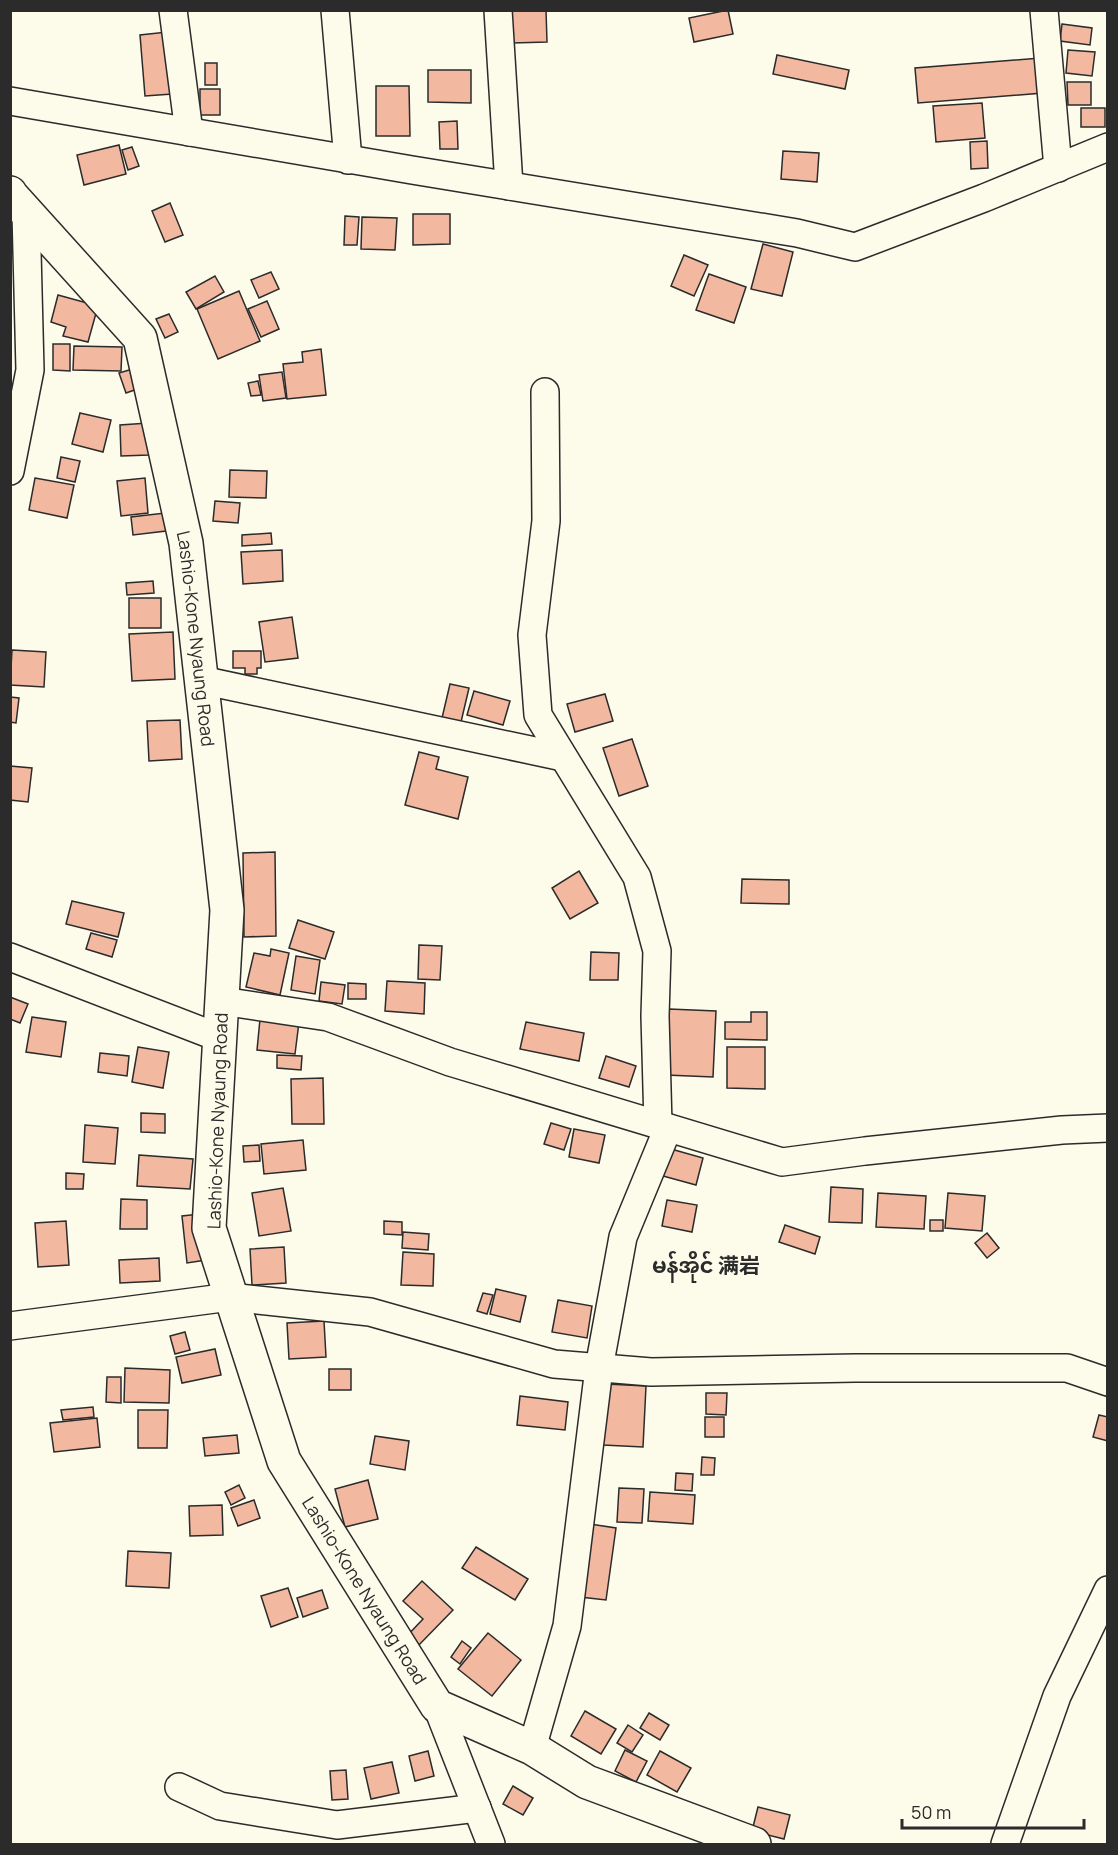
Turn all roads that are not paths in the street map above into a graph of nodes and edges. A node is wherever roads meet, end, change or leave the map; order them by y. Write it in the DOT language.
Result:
graph roads {
  1 [pos="173,10"];
  2 [pos="335,10"];
  3 [pos="498,10"];
  4 [pos="1044,10"];
  5 [pos="10,101"];
  6 [pos="189,132"];
  7 [pos="1107,147"];
  8 [pos="348,159"];
  9 [pos="1058,168"];
  10 [pos="509,186"];
  11 [pos="18,202"];
  12 [pos="545,392"];
  13 [pos="10,471"];
  14 [pos="201,680"];
  15 [pos="563,756"];
  16 [pos="10,957"];
  17 [pos="222,1000"];
  18 [pos="220,1038"];
  19 [pos="663,1127"];
  20 [pos="1107,1128"];
  21 [pos="230,1297"];
  22 [pos="10,1326"];
  23 [pos="599,1368"];
  24 [pos="1107,1382"];
  25 [pos="1107,1590"];
  26 [pos="437,1706"];
  27 [pos="532,1748"];
  28 [pos="179,1787"];
  29 [pos="477,1808"];
  30 [pos="491,1845"];
  31 [pos="754,1845"];
  32 [pos="1005,1845"];
  1 -- 6 [label="street"];
  2 -- 8 [label="street"];
  3 -- 10 [label="street"];
  4 -- 9 [label="street"];
  5 -- 6 [label="street"];
  6 -- 8 [label="street"];
  7 -- 9 [label="street"];
  8 -- 10 [label="street"];
  9 -- 10 [label="street"];
  11 -- 13 [label="street"];
  11 -- 14 [label="main road, Lashio-Kone Nyaung Road"];
  12 -- 15 [label="street"];
  14 -- 15 [label="street"];
  14 -- 17 [label="main road, Lashio-Kone Nyaung Road"];
  15 -- 19 [label="street"];
  16 -- 18 [label="street"];
  17 -- 18 [label="main road, Lashio-Kone Nyaung Road"];
  17 -- 19 [label="street"];
  18 -- 21 [label="main road, Lashio-Kone Nyaung Road"];
  19 -- 20 [label="street"];
  19 -- 23 [label="street"];
  21 -- 22 [label="street"];
  21 -- 23 [label="street"];
  21 -- 26 [label="main road, Lashio-Kone Nyaung Road"];
  23 -- 24 [label="street"];
  23 -- 27 [label="street"];
  25 -- 32 [label="street"];
  26 -- 27 [label="main road"];
  26 -- 29 [label="street"];
  27 -- 31 [label="main road"];
  28 -- 29 [label="street"];
  29 -- 30 [label="street"];
}
